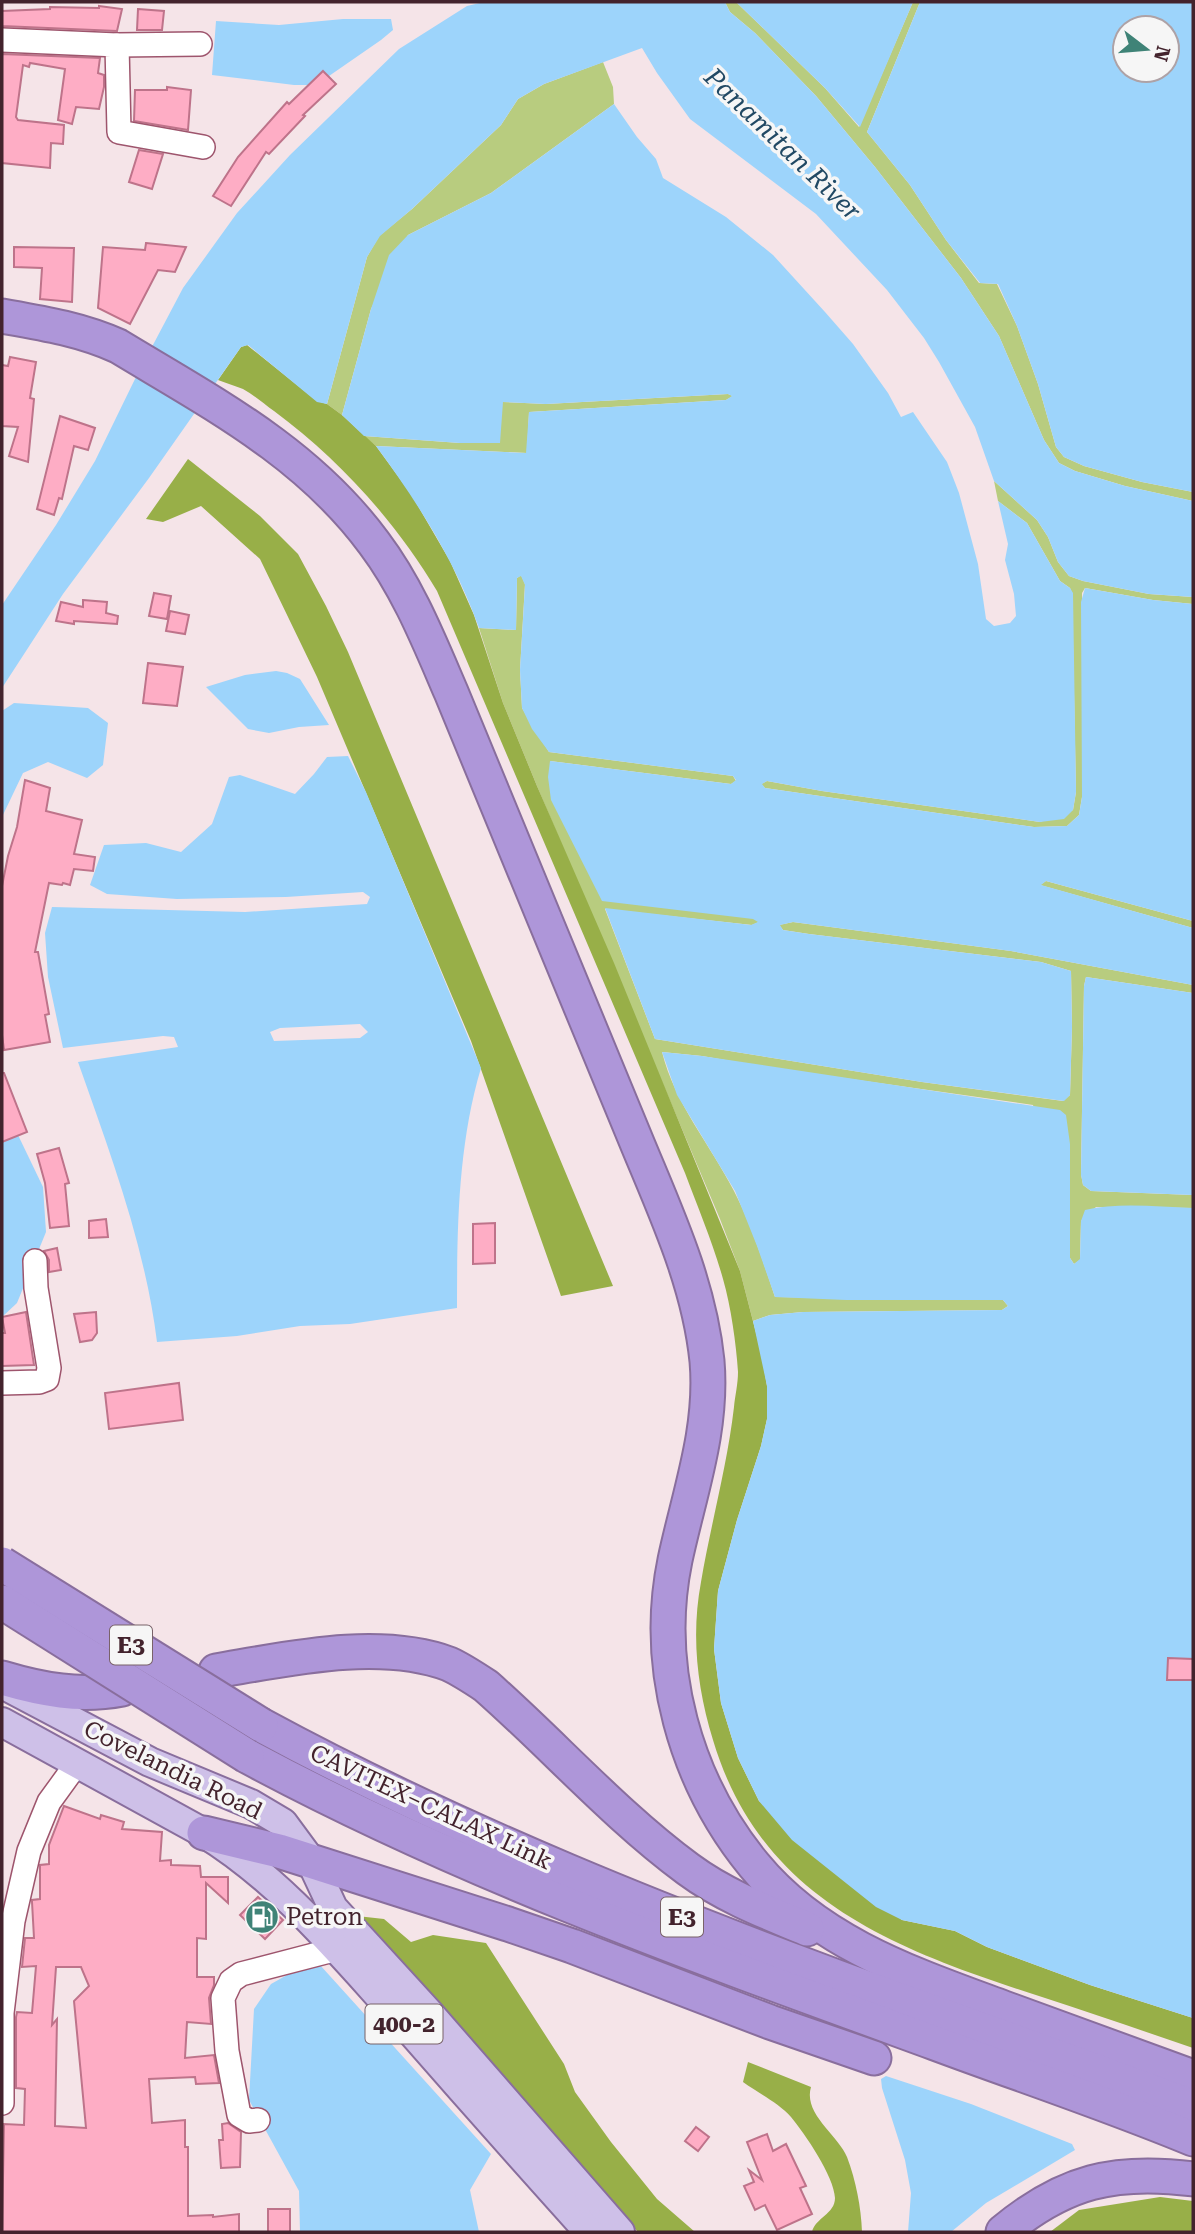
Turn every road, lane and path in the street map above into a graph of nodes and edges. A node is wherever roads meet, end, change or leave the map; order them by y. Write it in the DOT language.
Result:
graph roads {
  1 [pos="2,40"];
  2 [pos="200,44"];
  3 [pos="117,45"];
  4 [pos="202,147"];
  5 [pos="2,316"];
  6 [pos="52,324"];
  7 [pos="2,333"];
  8 [pos="35,1261"];
  9 [pos="2,1383"];
  10 [pos="2,1564"];
  11 [pos="2,1602"];
  12 [pos="216,1671"];
  13 [pos="2,1680"];
  14 [pos="122,1689"];
  15 [pos="2,1722"];
  16 [pos="78,1762"];
  17 [pos="204,1833"];
  18 [pos="311,1861"];
  19 [pos="337,1949"];
  20 [pos="861,1951"];
  21 [pos="882,2009"];
  22 [pos="874,2058"];
  23 [pos="1193,2077"];
  24 [pos="2,2103"];
  25 [pos="1193,2107"];
  26 [pos="258,2120"];
  27 [pos="1193,2140"];
  28 [pos="1193,2179"];
  29 [pos="589,2232"];
  30 [pos="620,2232"];
  31 [pos="1003,2232"];
  1 -- 3 [label="street"];
  2 -- 3 [label="street"];
  3 -- 4 [label="street"];
  5 -- 6 [label="highway"];
  6 -- 7 [label="highway"];
  6 -- 20 [label="highway"];
  8 -- 9 [label="street"];
  10 -- 21 [label="highway, CAVITEX–CALAX Link / E3, bridge"];
  11 -- 21 [label="highway, CAVITEX–CALAX Link / E3, bridge"];
  12 -- 20 [label="highway"];
  13 -- 14 [label="highway"];
  13 -- 18 [label="main road, Covelandia Road / 400-2"];
  15 -- 16 [label="main road, Covelandia Road / 400-2"];
  16 -- 17 [label="main road, Covelandia Road / 400-2"];
  16 -- 24 [label="street"];
  17 -- 18 [label="highway"];
  17 -- 19 [label="main road, Covelandia Road / 400-2"];
  18 -- 22 [label="highway"];
  18 -- 30 [label="main road, Covelandia Road / 400-2"];
  19 -- 26 [label="street"];
  19 -- 29 [label="main road, Covelandia Road / 400-2"];
  20 -- 23 [label="highway"];
  21 -- 25 [label="highway, E3"];
  21 -- 27 [label="highway, E3"];
  28 -- 31 [label="highway"];
}
